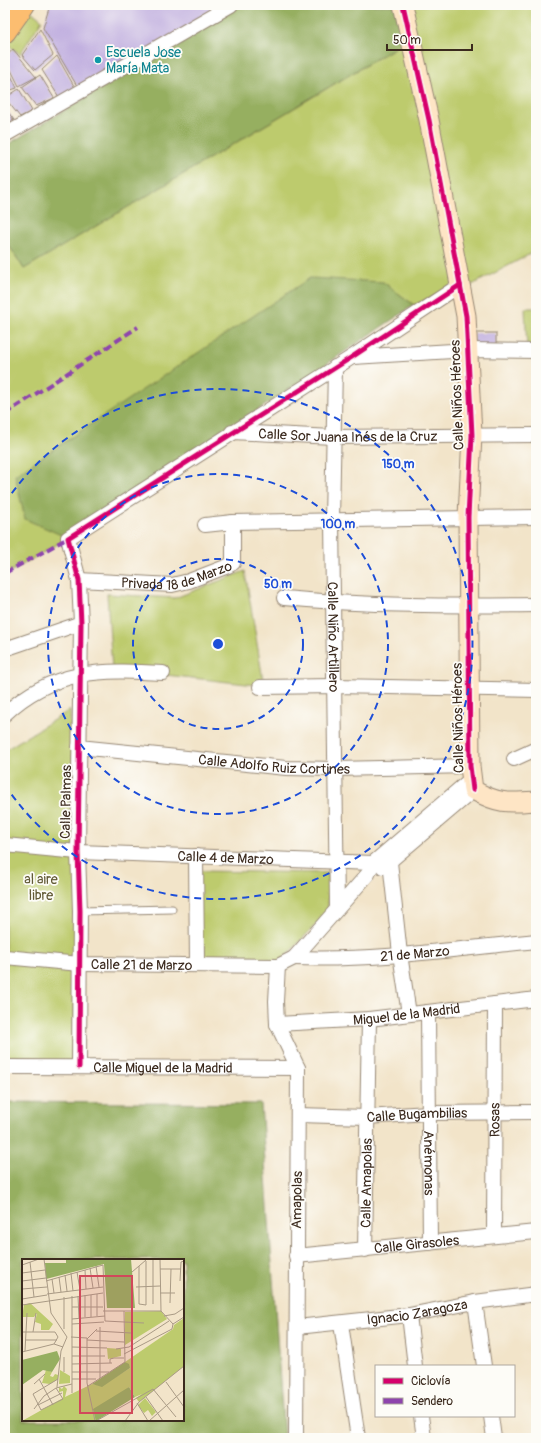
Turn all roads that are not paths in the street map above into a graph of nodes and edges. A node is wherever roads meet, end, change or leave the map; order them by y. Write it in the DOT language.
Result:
graph roads {
  1 [pos="10,5"];
  2 [pos="24,5"];
  3 [pos="231,5"];
  4 [pos="403,5"];
  5 [pos="5,11"];
  6 [pos="5,32"];
  7 [pos="5,134"];
  8 [pos="460,286"];
  9 [pos="469,350"];
  10 [pos="536,351"];
  11 [pos="352,357"];
  12 [pos="335,367"];
  13 [pos="232,432"];
  14 [pos="472,435"];
  15 [pos="536,435"];
  16 [pos="333,437"];
  17 [pos="468,517"];
  18 [pos="536,517"];
  19 [pos="332,520"];
  20 [pos="233,522"];
  21 [pos="206,525"];
  22 [pos="79,580"];
  23 [pos="284,598"];
  24 [pos="334,603"];
  25 [pos="536,605"];
  26 [pos="468,606"];
  27 [pos="81,623"];
  28 [pos="5,649"];
  29 [pos="81,673"];
  30 [pos="163,673"];
  31 [pos="335,686"];
  32 [pos="260,687"];
  33 [pos="469,689"];
  34 [pos="536,690"];
  35 [pos="6,709"];
  36 [pos="79,747"];
  37 [pos="536,749"];
  38 [pos="514,759"];
  39 [pos="336,769"];
  40 [pos="471,778"];
  41 [pos="536,801"];
  42 [pos="5,845"];
  43 [pos="78,852"];
  44 [pos="196,856"];
  45 [pos="336,860"];
  46 [pos="390,862"];
  47 [pos="371,869"];
  48 [pos="337,908"];
  49 [pos="172,909"];
  50 [pos="80,910"];
  51 [pos="536,941"];
  52 [pos="400,954"];
  53 [pos="5,957"];
  54 [pos="294,958"];
  55 [pos="80,964"];
  56 [pos="197,964"];
  57 [pos="278,966"];
  58 [pos="536,999"];
  59 [pos="494,1004"];
  60 [pos="428,1012"];
  61 [pos="410,1014"];
  62 [pos="369,1019"];
  63 [pos="277,1024"];
  64 [pos="5,1067"];
  65 [pos="79,1067"];
  66 [pos="298,1068"];
  67 [pos="494,1112"];
  68 [pos="536,1112"];
  69 [pos="428,1113"];
  70 [pos="298,1115"];
  71 [pos="367,1117"];
  72 [pos="536,1232"];
  73 [pos="494,1236"];
  74 [pos="430,1243"];
  75 [pos="365,1250"];
  76 [pos="296,1256"];
  77 [pos="536,1294"];
  78 [pos="476,1302"];
  79 [pos="409,1315"];
  80 [pos="341,1324"];
  81 [pos="297,1327"];
  82 [pos="415,1365"];
  83 [pos="484,1365"];
  84 [pos="421,1417"];
  85 [pos="491,1417"];
  86 [pos="296,1438"];
  87 [pos="358,1438"];
  88 [pos="424,1438"];
  89 [pos="494,1438"];
  1 -- 5 [label="main road"];
  2 -- 6 [label="main road"];
  3 -- 7 [label="street"];
  4 -- 8 [label="street, Calle Niños Héroes"];
  8 -- 9 [label="street, Calle Niños Héroes"];
  8 -- 11 [label="street"];
  9 -- 10 [label="street"];
  9 -- 11 [label="street"];
  9 -- 14 [label="street, Calle Niños Héroes"];
  11 -- 12 [label="street"];
  12 -- 13 [label="street"];
  12 -- 16 [label="street, Calle Niño Artillero"];
  13 -- 16 [label="street, Calle Sor Juana Inés de la Cruz"];
  13 -- 22 [label="street, Calle Palmas"];
  14 -- 15 [label="street, Calle Sor Juana Inés de la Cruz"];
  14 -- 16 [label="street, Calle Sor Juana Inés de la Cruz"];
  14 -- 17 [label="street, Calle Niños Héroes"];
  16 -- 19 [label="street, Calle Niño Artillero"];
  17 -- 18 [label="street"];
  17 -- 19 [label="street"];
  17 -- 26 [label="street, Calle Niños Héroes"];
  19 -- 20 [label="street"];
  19 -- 24 [label="street, Calle Niño Artillero"];
  20 -- 21 [label="street"];
  20 -- 22 [label="street, Privada 18 de Marzo"];
  22 -- 27 [label="street, Calle Palmas"];
  23 -- 24 [label="street"];
  24 -- 26 [label="street"];
  24 -- 31 [label="street, Calle Niño Artillero"];
  25 -- 26 [label="street"];
  26 -- 33 [label="street, Calle Niños Héroes"];
  27 -- 28 [label="street"];
  27 -- 29 [label="street, Calle Palmas"];
  29 -- 30 [label="street"];
  29 -- 35 [label="street"];
  29 -- 36 [label="street, Calle Palmas"];
  31 -- 32 [label="street"];
  31 -- 33 [label="street"];
  31 -- 39 [label="street, Calle Niño Artillero"];
  33 -- 34 [label="street"];
  33 -- 40 [label="street, Calle Niños Héroes"];
  36 -- 39 [label="street, Calle Adolfo Ruiz Cortines"];
  36 -- 43 [label="street, Calle Palmas"];
  37 -- 38 [label="street"];
  39 -- 40 [label="street, Calle Adolfo Ruiz Cortines"];
  39 -- 45 [label="street, Calle Niño Artillero"];
  40 -- 41 [label="street"];
  40 -- 46 [label="street"];
  40 -- 47 [label="street"];
  42 -- 43 [label="street, Calle 4 de Marzo"];
  43 -- 44 [label="street, Calle 4 de Marzo"];
  43 -- 50 [label="street, Calle Palmas"];
  44 -- 45 [label="street, Calle 4 de Marzo"];
  44 -- 56 [label="street"];
  45 -- 47 [label="street, Calle 4 de Marzo"];
  45 -- 48 [label="street, Calle Niño Artillero"];
  46 -- 47 [label="street"];
  46 -- 52 [label="street"];
  47 -- 48 [label="street"];
  48 -- 54 [label="street"];
  49 -- 50 [label="lane"];
  50 -- 55 [label="street, Calle Palmas"];
  51 -- 52 [label="street, 21 de Marzo"];
  52 -- 54 [label="street, 21 de Marzo"];
  52 -- 61 [label="street"];
  53 -- 55 [label="street, Calle 21 de Marzo"];
  54 -- 57 [label="street"];
  55 -- 56 [label="street, Calle 21 de Marzo"];
  55 -- 65 [label="street, Calle Palmas"];
  56 -- 57 [label="street, Calle 21 de Marzo"];
  57 -- 63 [label="street, Amapolas"];
  58 -- 59 [label="street, Miguel de la Madrid"];
  59 -- 60 [label="street, Miguel de la Madrid"];
  59 -- 67 [label="street, Rosas"];
  60 -- 61 [label="street, Miguel de la Madrid"];
  60 -- 69 [label="street, Anémonas"];
  61 -- 62 [label="street, Miguel de la Madrid"];
  62 -- 63 [label="street, Miguel de la Madrid"];
  62 -- 71 [label="street, Calle Amapolas"];
  63 -- 66 [label="street, Amapolas"];
  64 -- 65 [label="street, Calle Miguel de la Madrid"];
  65 -- 66 [label="street, Calle Miguel de la Madrid"];
  66 -- 70 [label="street, Amapolas"];
  67 -- 68 [label="street, Calle Bugambilias"];
  67 -- 69 [label="street, Calle Bugambilias"];
  67 -- 73 [label="street, Rosas"];
  69 -- 71 [label="street, Calle Bugambilias"];
  69 -- 74 [label="street, Anémonas"];
  70 -- 71 [label="street, Calle Bugambilias"];
  70 -- 76 [label="street, Amapolas"];
  71 -- 75 [label="street, Calle Amapolas"];
  72 -- 73 [label="street, Calle Girasoles"];
  73 -- 74 [label="street, Calle Girasoles"];
  74 -- 75 [label="street, Calle Girasoles"];
  75 -- 76 [label="street, Calle Girasoles"];
  76 -- 81 [label="street, Amapolas"];
  77 -- 78 [label="street, Ignacio Zaragoza"];
  78 -- 79 [label="street, Ignacio Zaragoza"];
  78 -- 83 [label="street"];
  79 -- 80 [label="street, Ignacio Zaragoza"];
  79 -- 82 [label="street"];
  80 -- 81 [label="street, Ignacio Zaragoza"];
  80 -- 87 [label="street"];
  81 -- 86 [label="street, Amapolas"];
  84 -- 88 [label="street"];
  85 -- 89 [label="street"];
}
